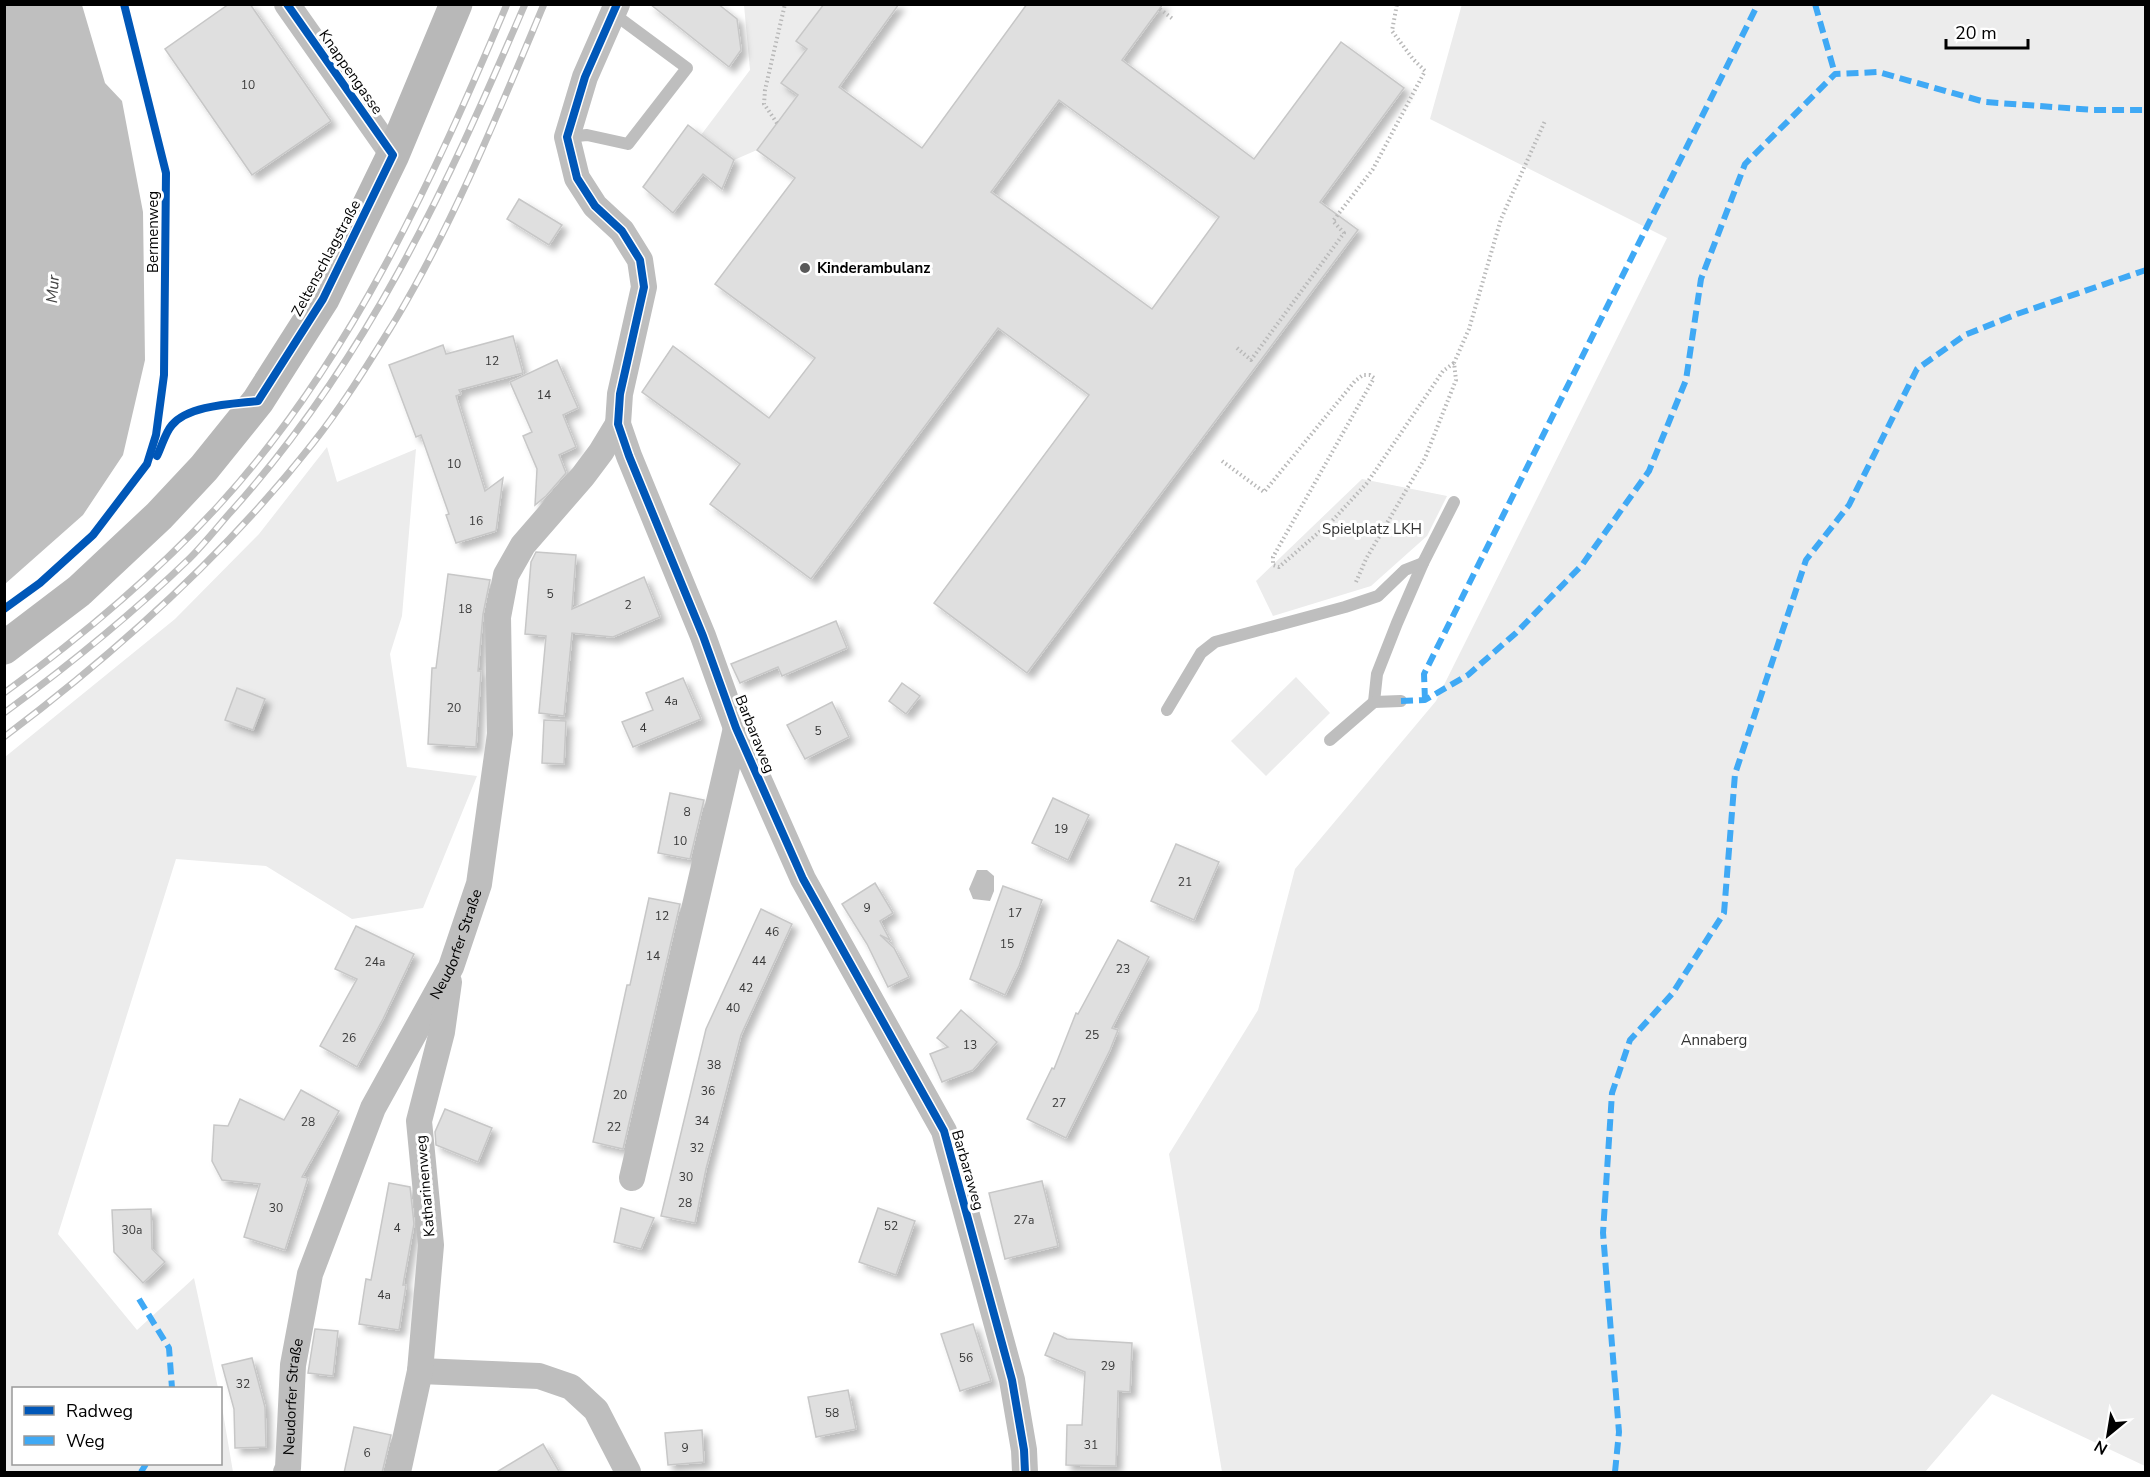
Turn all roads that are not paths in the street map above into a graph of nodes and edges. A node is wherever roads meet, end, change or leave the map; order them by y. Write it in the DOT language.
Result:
graph roads {
  1 [pos="287,4"];
  2 [pos="456,4"];
  3 [pos="616,9"];
  4 [pos="567,137"];
  5 [pos="393,155"];
  6 [pos="618,424"];
  7 [pos="1454,502"];
  8 [pos="1423,563"];
  9 [pos="4,648"];
  10 [pos="1401,701"];
  11 [pos="1374,702"];
  12 [pos="1167,710"];
  13 [pos="736,728"];
  14 [pos="1330,740"];
  15 [pos="451,967"];
  16 [pos="632,1178"];
  17 [pos="420,1371"];
  18 [pos="286,1473"];
  19 [pos="398,1473"];
  20 [pos="628,1473"];
  21 [pos="1025,1473"];
  1 -- 5 [label="street, Knappengasse"];
  2 -- 5 [label="main road, Zeltenschlagstraße"];
  3 -- 4 [label="street"];
  3 -- 4 [label="lane"];
  4 -- 6 [label="street, Barbaraweg"];
  5 -- 9 [label="main road, Zeltenschlagstraße"];
  6 -- 13 [label="street, Barbaraweg"];
  6 -- 15 [label="street, Neudorfer Straße"];
  7 -- 8 [label="lane"];
  8 -- 11 [label="lane"];
  8 -- 12 [label="lane"];
  10 -- 11 [label="lane"];
  11 -- 14 [label="lane"];
  13 -- 16 [label="street, Barbaraweg"];
  13 -- 21 [label="street, Barbaraweg"];
  15 -- 17 [label="street, Katharinenweg"];
  15 -- 18 [label="street, Neudorfer Straße"];
  17 -- 19 [label="street, Katharinenweg"];
  17 -- 20 [label="street"];
}
